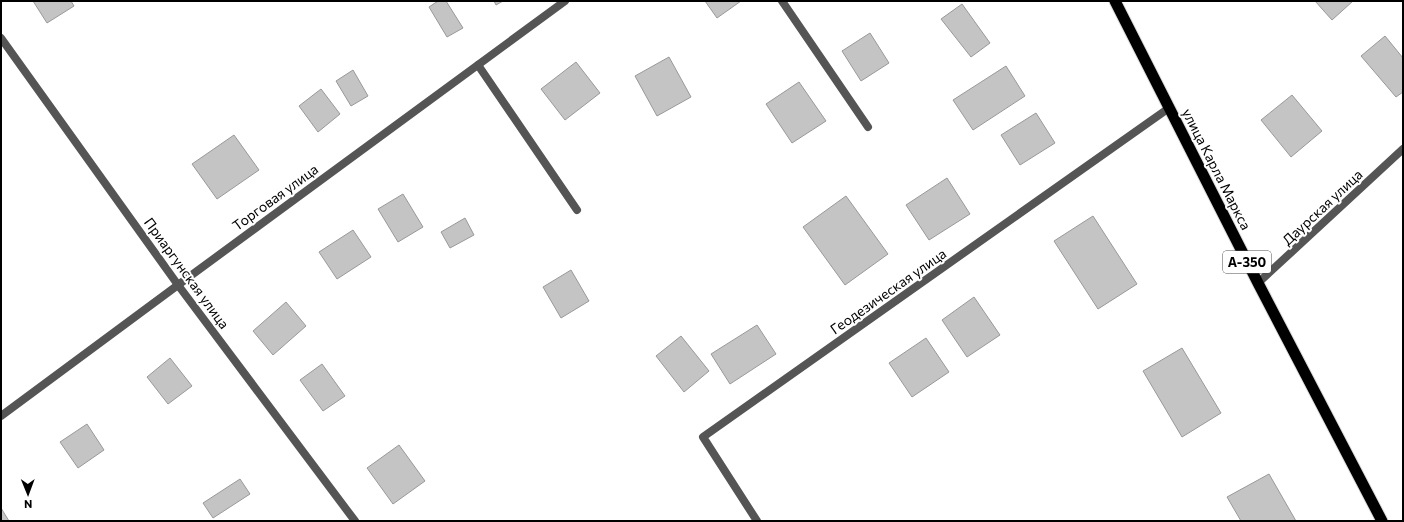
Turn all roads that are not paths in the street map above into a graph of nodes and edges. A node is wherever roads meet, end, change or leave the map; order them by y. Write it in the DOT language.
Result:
graph roads {
  1 [pos="565,1"];
  2 [pos="782,1"];
  3 [pos="1115,1"];
  4 [pos="1,38"];
  5 [pos="478,65"];
  6 [pos="1169,108"];
  7 [pos="868,127"];
  8 [pos="1403,149"];
  9 [pos="577,210"];
  10 [pos="1258,283"];
  11 [pos="178,285"];
  12 [pos="1,416"];
  13 [pos="355,521"];
  14 [pos="757,521"];
  15 [pos="1382,521"];
  1 -- 5 [label="street, Торговая улица"];
  2 -- 7 [label="street"];
  3 -- 6 [label="highway, улица Карла Маркса / А-350"];
  4 -- 11 [label="street, Приаргунская улица"];
  5 -- 9 [label="street"];
  5 -- 11 [label="street, Торговая улица"];
  6 -- 10 [label="highway, улица Карла Маркса / А-350"];
  6 -- 14 [label="street, Геодезическая улица"];
  8 -- 10 [label="street, Даурская улица"];
  10 -- 15 [label="highway, улица Карла Маркса / А-350"];
  11 -- 12 [label="street, Торговая улица"];
  11 -- 13 [label="street, Приаргунская улица"];
}
